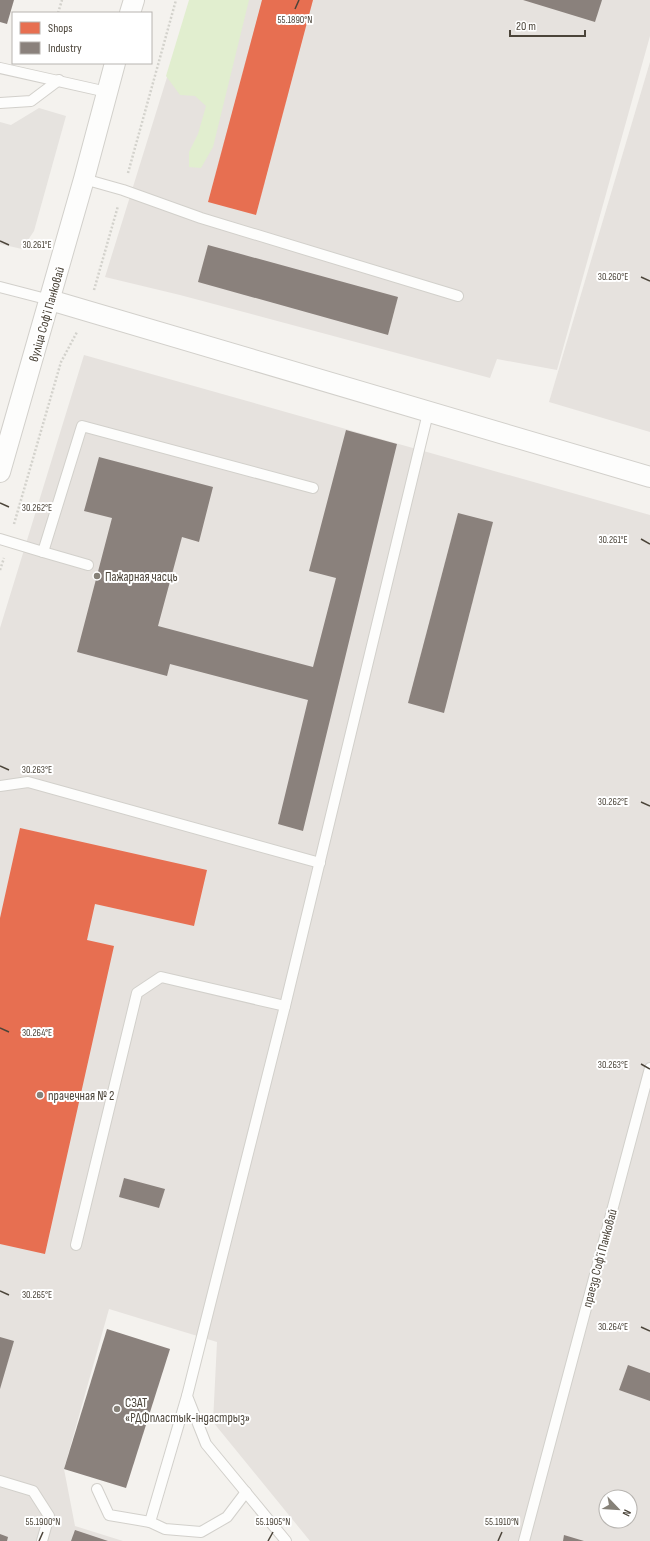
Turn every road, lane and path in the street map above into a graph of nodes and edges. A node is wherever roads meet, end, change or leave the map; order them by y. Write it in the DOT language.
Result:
graph roads {
  1 [pos="62,0"];
  2 [pos="134,0"];
  3 [pos="176,0"];
  4 [pos="58,12"];
  5 [pos="130,12"];
  6 [pos="115,64"];
  7 [pos="0,68"];
  8 [pos="59,80"];
  9 [pos="107,92"];
  10 [pos="0,103"];
  11 [pos="84,179"];
  12 [pos="123,190"];
  13 [pos="0,286"];
  14 [pos="458,296"];
  15 [pos="50,300"];
  16 [pos="88,311"];
  17 [pos="428,413"];
  18 [pos="0,472"];
  19 [pos="650,477"];
  20 [pos="313,488"];
  21 [pos="5,541"];
  22 [pos="43,552"];
  23 [pos="88,565"];
  24 [pos="0,570"];
  25 [pos="0,786"];
  26 [pos="320,863"];
  27 [pos="285,1006"];
  28 [pos="650,1068"];
  29 [pos="76,1245"];
  30 [pos="187,1396"];
  31 [pos="0,1481"];
  32 [pos="97,1489"];
  33 [pos="246,1492"];
  34 [pos="150,1522"];
  35 [pos="42,1541"];
  36 [pos="286,1541"];
  37 [pos="524,1541"];
  1 -- 4 [label="path"];
  2 -- 5 [label="street"];
  3 -- 12 [label="path"];
  6 -- 9 [label="street, вуліца Софʼі Панковай"];
  7 -- 8 [label="lane"];
  8 -- 9 [label="lane"];
  8 -- 10 [label="lane"];
  9 -- 11 [label="street, вуліца Софʼі Панковай"];
  11 -- 12 [label="lane"];
  11 -- 15 [label="street, вуліца Софʼі Панковай"];
  12 -- 14 [label="lane"];
  12 -- 16 [label="path"];
  13 -- 15 [label="lane"];
  15 -- 16 [label="street"];
  15 -- 18 [label="street, вуліца Софʼі Панковай"];
  16 -- 17 [label="street"];
  16 -- 21 [label="path"];
  17 -- 19 [label="street"];
  17 -- 26 [label="lane"];
  20 -- 22 [label="lane"];
  21 -- 22 [label="lane"];
  21 -- 24 [label="path"];
  22 -- 23 [label="lane"];
  25 -- 26 [label="lane"];
  26 -- 27 [label="lane"];
  27 -- 29 [label="lane"];
  27 -- 30 [label="lane"];
  28 -- 37 [label="lane, праезд Софʼі Панковай"];
  30 -- 33 [label="lane"];
  30 -- 34 [label="lane"];
  31 -- 35 [label="lane"];
  32 -- 34 [label="lane"];
  33 -- 34 [label="lane"];
  33 -- 36 [label="lane"];
}
